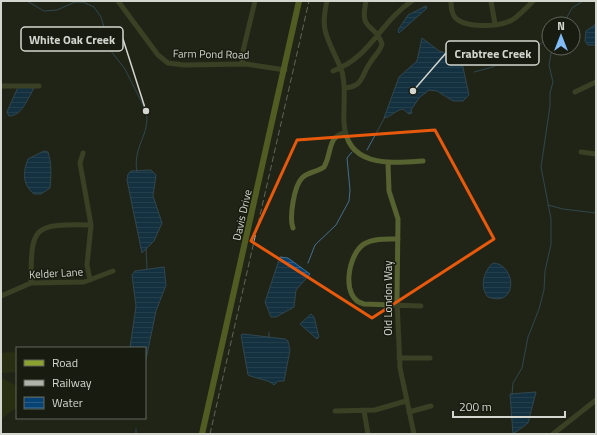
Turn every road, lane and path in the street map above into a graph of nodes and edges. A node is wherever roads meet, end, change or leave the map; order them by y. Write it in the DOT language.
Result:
graph roads {
  1 [pos="118,1"];
  2 [pos="254,1"];
  3 [pos="299,1"];
  4 [pos="327,1"];
  5 [pos="366,1"];
  6 [pos="412,1"];
  7 [pos="451,1"];
  8 [pos="491,1"];
  9 [pos="533,1"];
  10 [pos="495,24"];
  11 [pos="377,35"];
  12 [pos="242,64"];
  13 [pos="340,68"];
  14 [pos="285,70"];
  15 [pos="333,71"];
  16 [pos="596,82"];
  17 [pos="1,86"];
  18 [pos="39,86"];
  19 [pos="344,88"];
  20 [pos="575,92"];
  21 [pos="345,133"];
  22 [pos="581,152"];
  23 [pos="83,153"];
  24 [pos="596,154"];
  25 [pos="424,162"];
  26 [pos="388,163"];
  27 [pos="91,225"];
  28 [pos="293,228"];
  29 [pos="398,239"];
  30 [pos="113,271"];
  31 [pos="90,280"];
  32 [pos="31,283"];
  33 [pos="1,296"];
  34 [pos="397,305"];
  35 [pos="421,306"];
  36 [pos="399,358"];
  37 [pos="430,358"];
  38 [pos="596,400"];
  39 [pos="406,401"];
  40 [pos="431,406"];
  41 [pos="335,411"];
  42 [pos="364,411"];
  43 [pos="409,412"];
  44 [pos="202,434"];
  45 [pos="368,434"];
  46 [pos="414,434"];
  47 [pos="553,434"];
  1 -- 12 [label="street, Farm Pond Road"];
  2 -- 12 [label="street"];
  3 -- 14 [label="main road, Davis Drive"];
  4 -- 13 [label="street"];
  5 -- 11 [label="street"];
  6 -- 11 [label="street"];
  7 -- 10 [label="street"];
  8 -- 10 [label="street"];
  9 -- 10 [label="street"];
  11 -- 13 [label="street"];
  11 -- 19 [label="street"];
  12 -- 14 [label="street, Farm Pond Road"];
  13 -- 15 [label="street"];
  13 -- 19 [label="street"];
  14 -- 44 [label="main road, Davis Drive"];
  16 -- 20 [label="street"];
  17 -- 18 [label="street"];
  19 -- 21 [label="street"];
  21 -- 26 [label="street"];
  21 -- 28 [label="street"];
  22 -- 24 [label="street"];
  23 -- 27 [label="street"];
  25 -- 26 [label="street"];
  26 -- 29 [label="street, Old London Way"];
  27 -- 31 [label="street"];
  27 -- 32 [label="street"];
  29 -- 34 [label="street, Old London Way"];
  29 -- 34 [label="street"];
  30 -- 31 [label="street, Kelder Lane"];
  31 -- 32 [label="street, Kelder Lane"];
  32 -- 33 [label="street, Kelder Lane"];
  34 -- 35 [label="street"];
  34 -- 36 [label="street, Old London Way"];
  36 -- 37 [label="street"];
  36 -- 39 [label="street, Old London Way"];
  38 -- 47 [label="street"];
  39 -- 42 [label="street"];
  39 -- 43 [label="street, Old London Way"];
  40 -- 43 [label="street"];
  41 -- 42 [label="street"];
  42 -- 45 [label="street"];
  43 -- 46 [label="street, Old London Way"];
}
